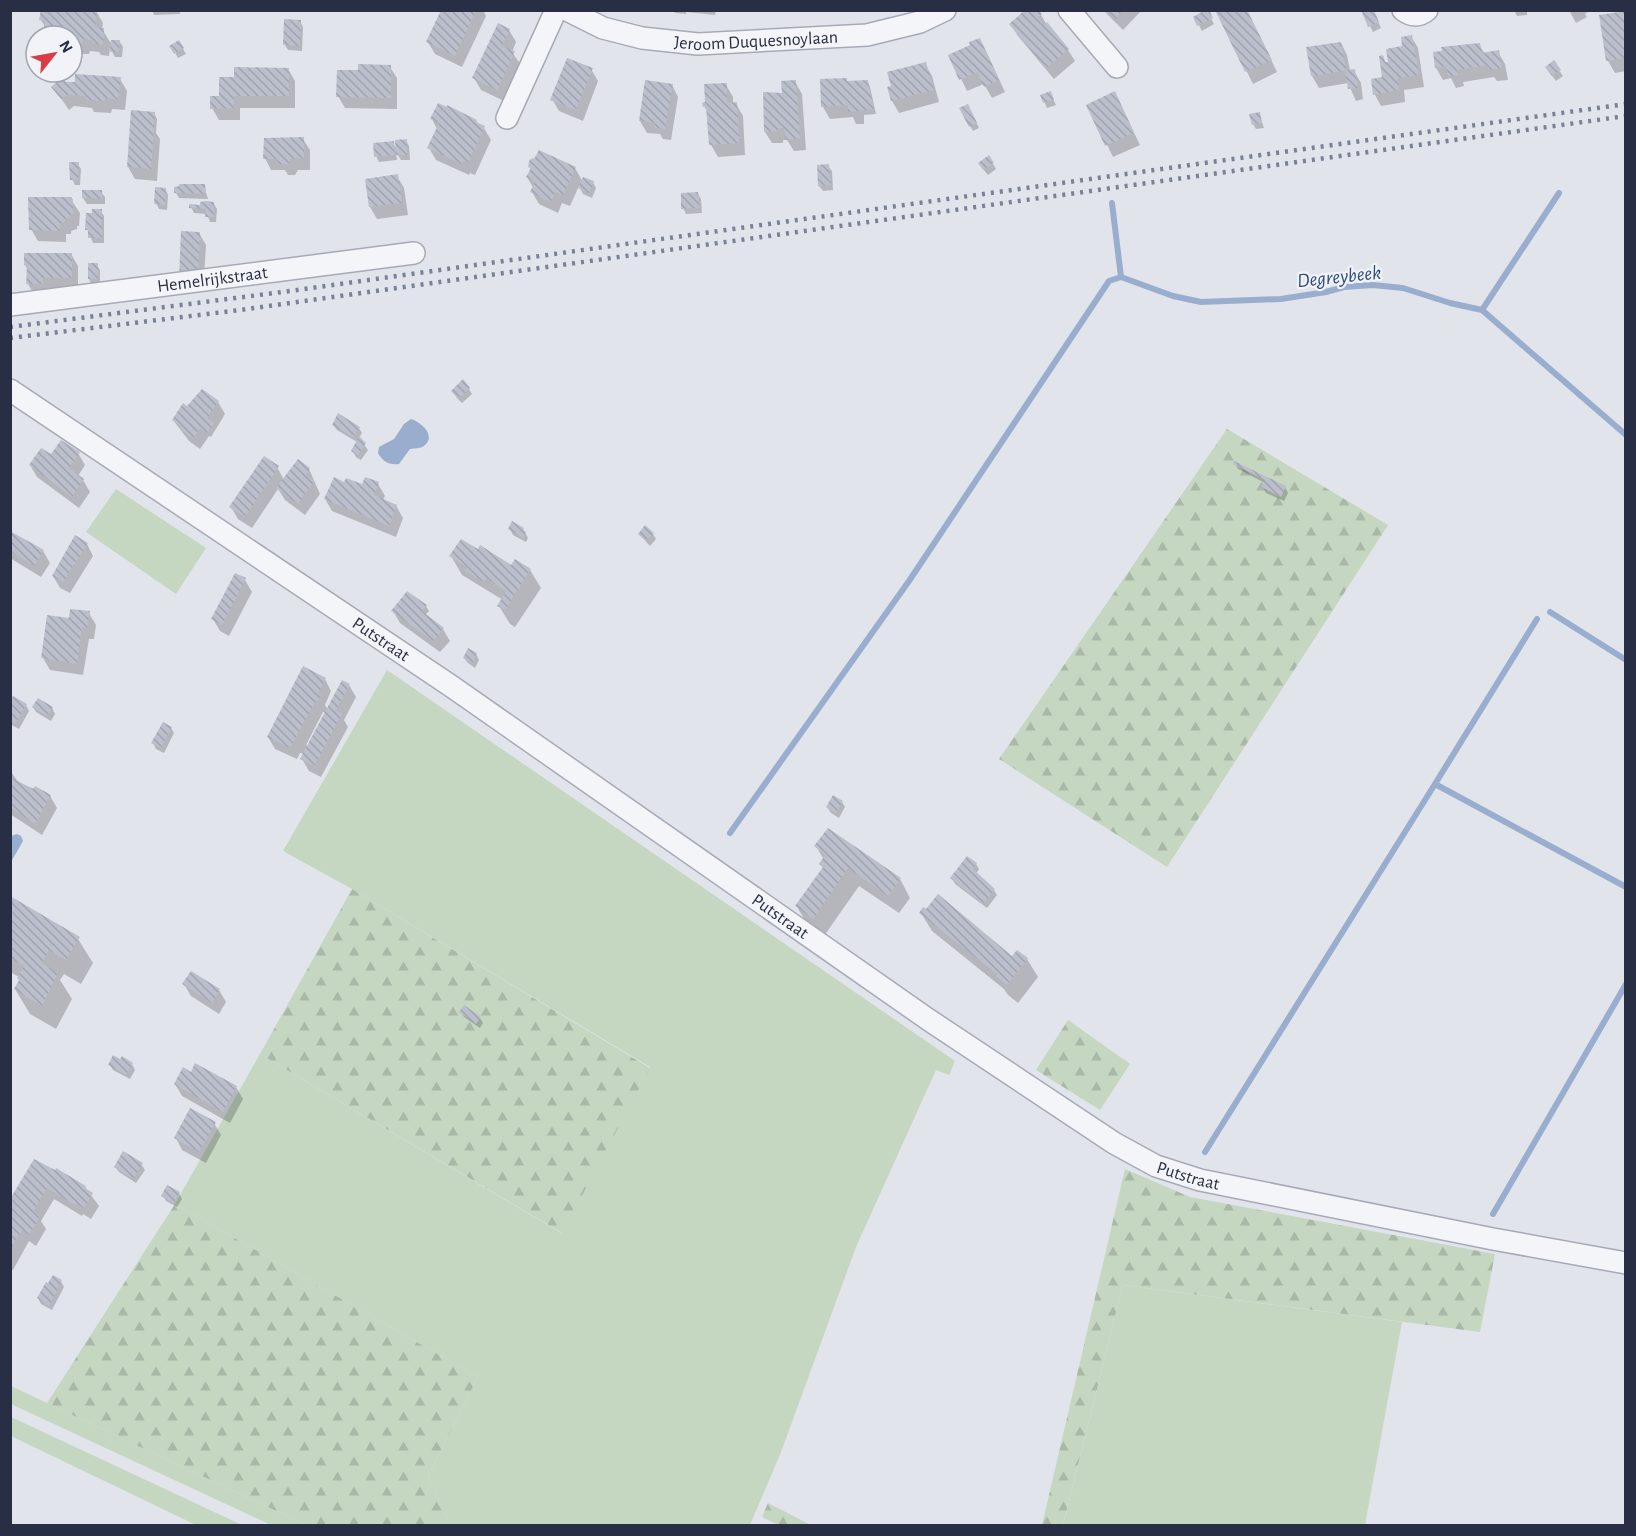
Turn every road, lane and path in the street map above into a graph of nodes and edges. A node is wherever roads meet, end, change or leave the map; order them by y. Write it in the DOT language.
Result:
graph roads {
  1 [pos="556,10"];
  2 [pos="567,10"];
  3 [pos="945,10"];
  4 [pos="1069,10"];
  5 [pos="1403,10"];
  6 [pos="1427,10"];
  7 [pos="1117,67"];
  8 [pos="507,118"];
  9 [pos="414,253"];
  10 [pos="10,305"];
  11 [pos="10,390"];
  12 [pos="1626,1263"];
  1 -- 8 [label="street"];
  2 -- 3 [label="street, Jeroom Duquesnoylaan"];
  4 -- 7 [label="street"];
  5 -- 6 [label="street"];
  9 -- 10 [label="street, Hemelrijkstraat"];
  11 -- 12 [label="street, Putstraat"];
}
